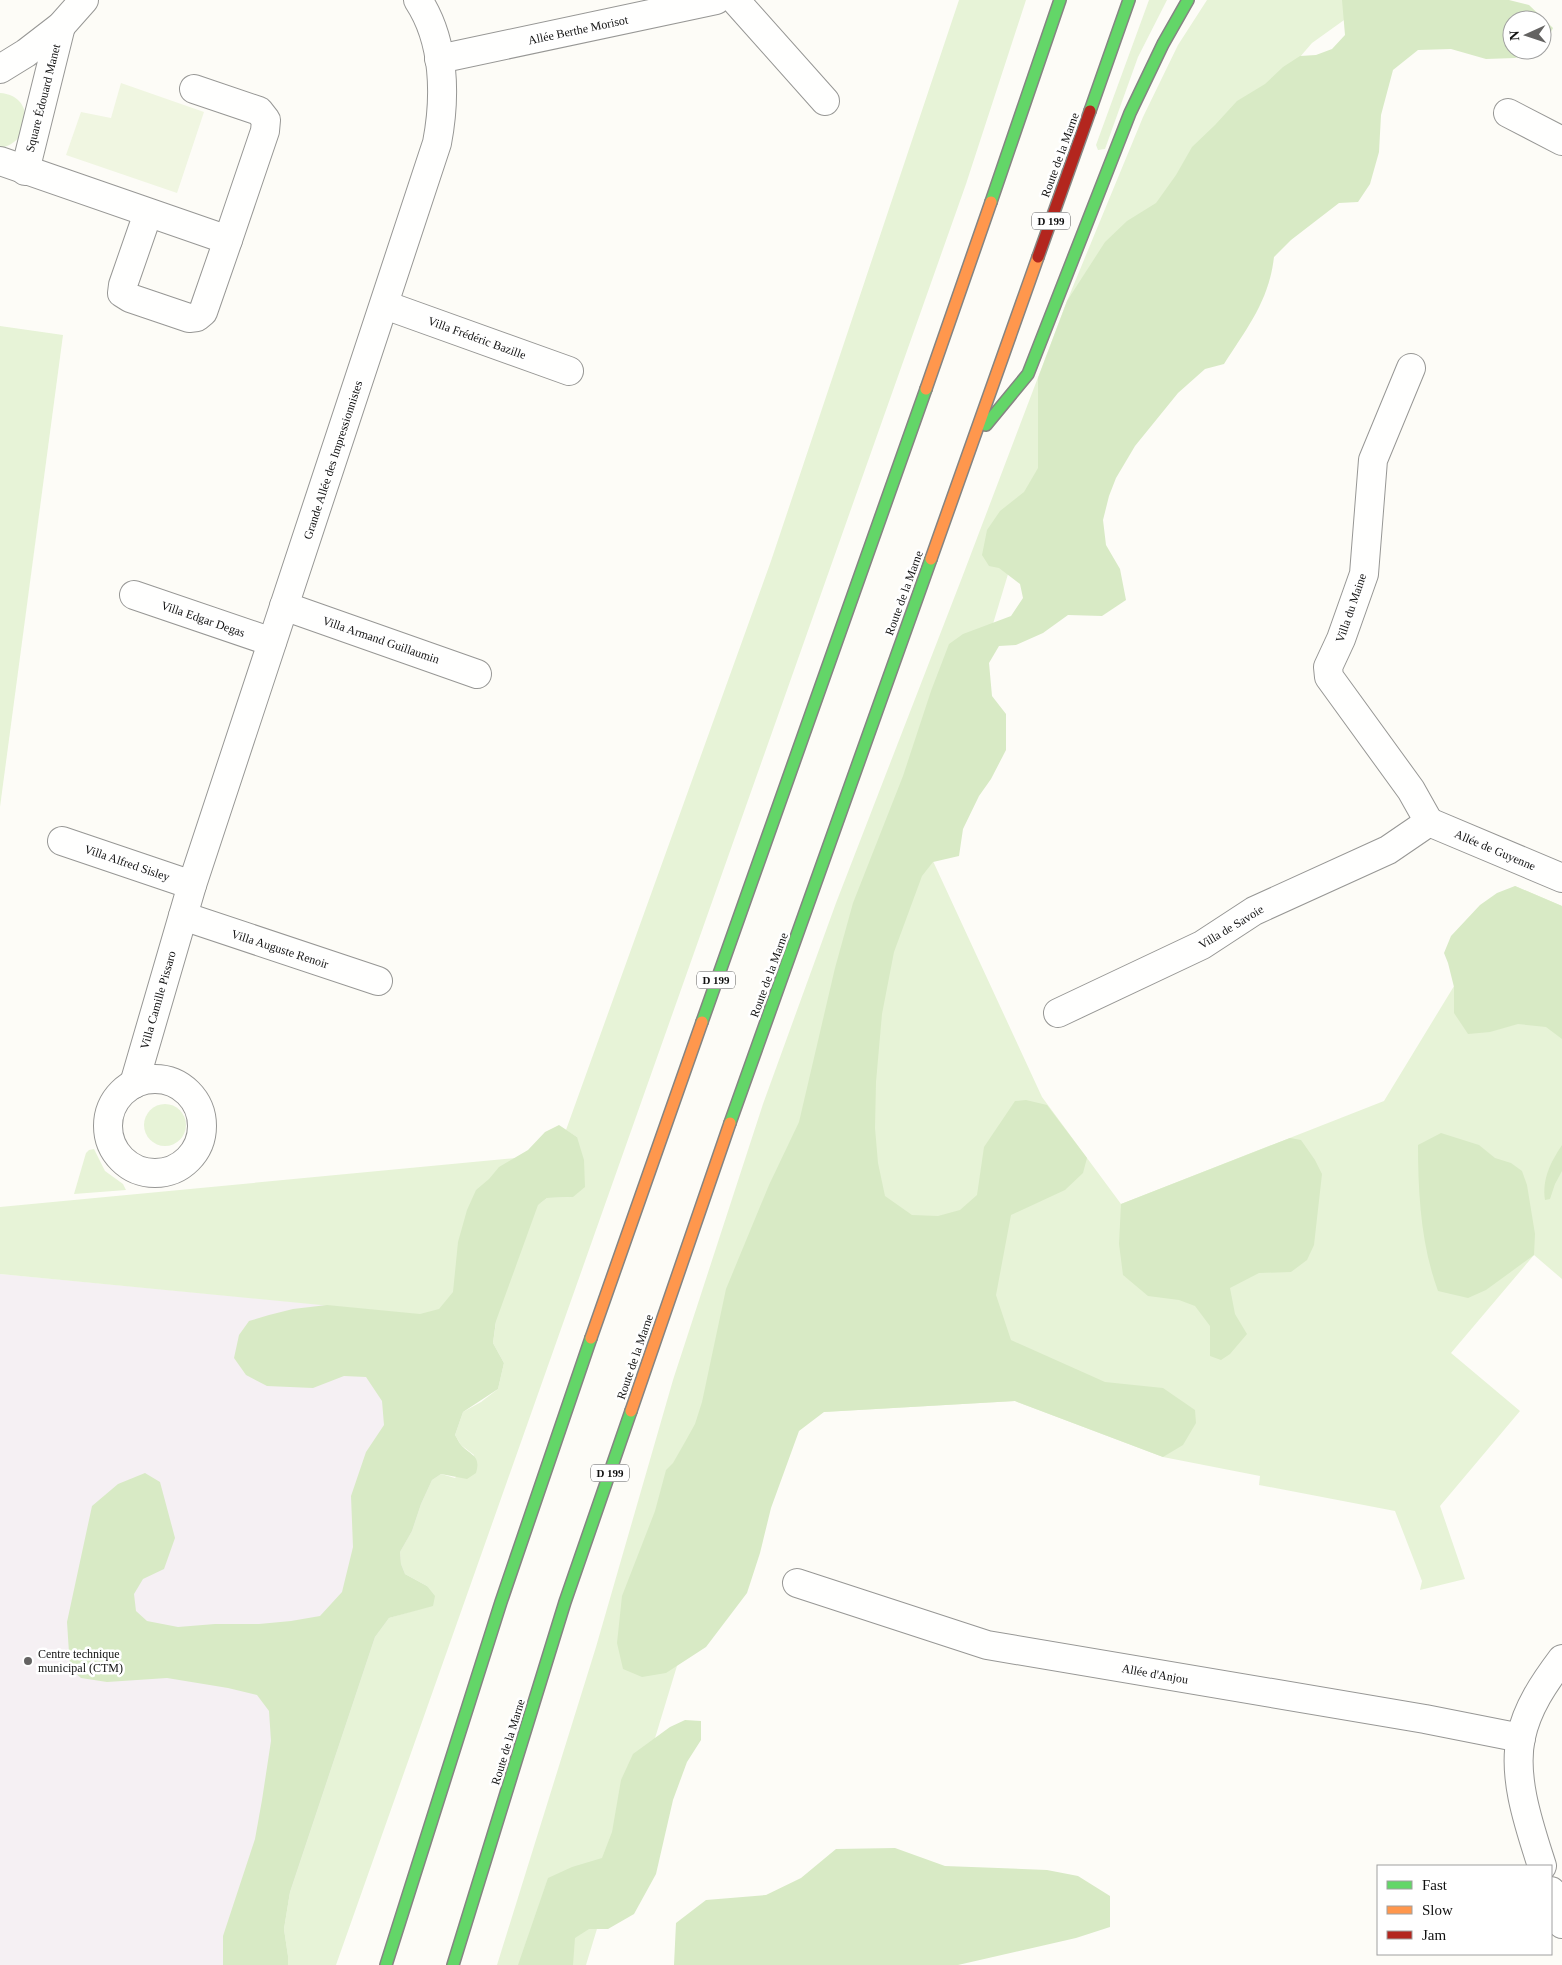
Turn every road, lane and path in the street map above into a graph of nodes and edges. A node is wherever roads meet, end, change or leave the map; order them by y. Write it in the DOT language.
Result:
graph roads {
  1 [pos="84,0"];
  2 [pos="418,0"];
  3 [pos="716,0"];
  4 [pos="735,0"];
  5 [pos="1060,0"];
  6 [pos="1130,0"];
  7 [pos="1188,0"];
  8 [pos="62,26"];
  9 [pos="440,59"];
  10 [pos="0,69"];
  11 [pos="194,89"];
  12 [pos="825,101"];
  13 [pos="1508,113"];
  14 [pos="1562,141"];
  15 [pos="12,166"];
  16 [pos="148,213"];
  17 [pos="228,240"];
  18 [pos="385,304"];
  19 [pos="1411,368"];
  20 [pos="569,371"];
  21 [pos="973,442"];
  22 [pos="134,595"];
  23 [pos="284,606"];
  24 [pos="272,642"];
  25 [pos="477,674"];
  26 [pos="1429,822"];
  27 [pos="62,841"];
  28 [pos="1562,878"];
  29 [pos="192,885"];
  30 [pos="182,916"];
  31 [pos="378,981"];
  32 [pos="1058,1013"];
  33 [pos="134,1084"];
  34 [pos="797,1583"];
  35 [pos="1562,1659"];
  36 [pos="1521,1738"];
  37 [pos="1542,1865"];
  38 [pos="1552,1894"];
  39 [pos="1562,1924"];
  40 [pos="386,1965"];
  41 [pos="453,1965"];
  1 -- 8 [label="street"];
  2 -- 9 [label="street, Grande Allée des Impressionnistes"];
  3 -- 9 [label="street, Allée Berthe Morisot"];
  4 -- 12 [label="street"];
  5 -- 40 [label="highway, D 199"];
  6 -- 21 [label="highway, Route de la Marne / D 199"];
  7 -- 21 [label="highway"];
  8 -- 10 [label="street"];
  8 -- 15 [label="street, Square Édouard Manet"];
  9 -- 18 [label="street, Grande Allée des Impressionnistes"];
  11 -- 17 [label="street"];
  13 -- 14 [label="street"];
  15 -- 16 [label="street, Square Édouard Manet"];
  16 -- 17 [label="street, Square Édouard Manet"];
  16 -- 17 [label="street"];
  18 -- 20 [label="street, Villa Frédéric Bazille"];
  18 -- 23 [label="street, Grande Allée des Impressionnistes"];
  19 -- 26 [label="street, Villa du Maine"];
  21 -- 41 [label="highway, Route de la Marne / D 199"];
  22 -- 24 [label="street, Villa Edgar Degas"];
  23 -- 24 [label="street, Grande Allée des Impressionnistes"];
  23 -- 25 [label="street, Villa Armand Guillaumin"];
  24 -- 29 [label="street, Grande Allée des Impressionnistes"];
  26 -- 28 [label="street, Allée de Guyenne"];
  26 -- 32 [label="street, Villa de Savoie"];
  27 -- 29 [label="street, Villa Alfred Sisley"];
  29 -- 30 [label="street, Grande Allée des Impressionnistes"];
  30 -- 31 [label="street, Villa Auguste Renoir"];
  30 -- 33 [label="street, Villa Camille Pissaro"];
  34 -- 36 [label="street, Allée d'Anjou"];
  35 -- 36 [label="street"];
  36 -- 37 [label="street"];
  38 -- 39 [label="street"];
}
